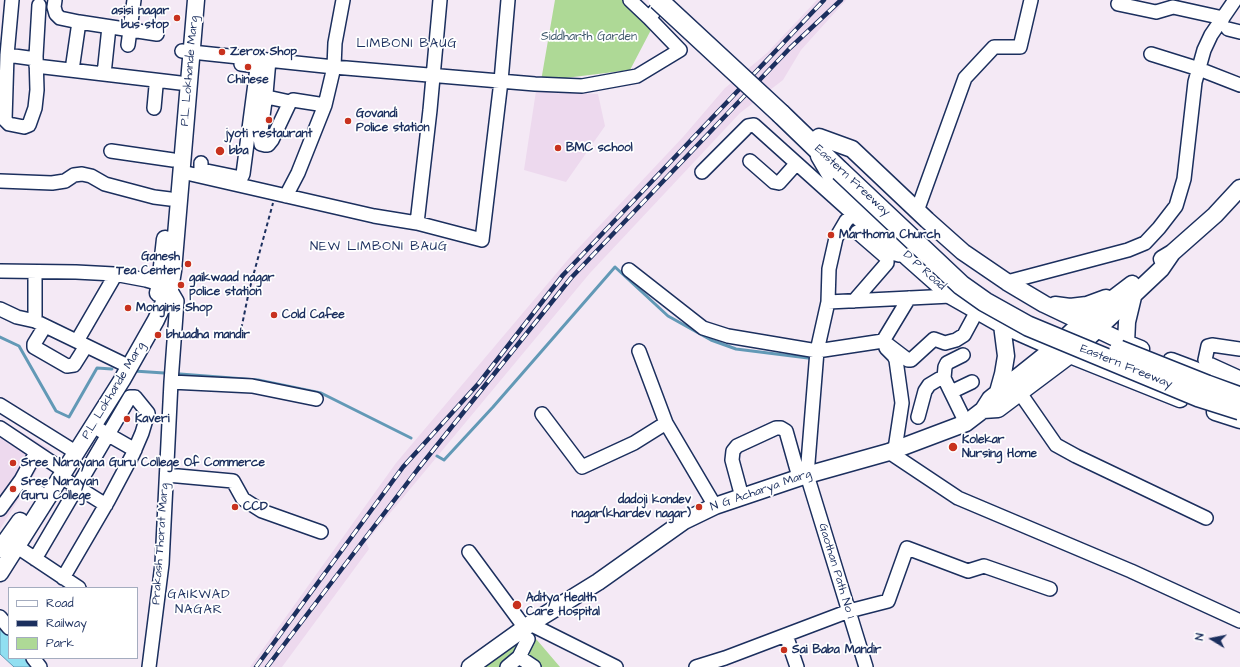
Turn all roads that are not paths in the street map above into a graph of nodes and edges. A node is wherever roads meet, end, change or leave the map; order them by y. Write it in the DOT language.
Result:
graph roads {
  1 [pos="8,0"];
  2 [pos="12,0"];
  3 [pos="134,0"];
  4 [pos="186,0"];
  5 [pos="196,0"];
  6 [pos="343,0"];
  7 [pos="440,0"];
  8 [pos="508,0"];
  9 [pos="630,0"];
  10 [pos="658,0"];
  11 [pos="664,0"];
  12 [pos="676,0"];
  13 [pos="1031,0"];
  14 [pos="1235,0"];
  15 [pos="39,3"];
  16 [pos="0,4"];
  17 [pos="54,4"];
  18 [pos="1118,4"];
  19 [pos="649,18"];
  20 [pos="79,22"];
  21 [pos="109,27"];
  22 [pos="1230,27"];
  23 [pos="130,30"];
  24 [pos="157,34"];
  25 [pos="128,45"];
  26 [pos="188,54"];
  27 [pos="1151,54"];
  28 [pos="269,60"];
  29 [pos="5,61"];
  30 [pos="36,62"];
  31 [pos="334,67"];
  32 [pos="1199,69"];
  33 [pos="72,70"];
  34 [pos="432,75"];
  35 [pos="106,77"];
  36 [pos="501,81"];
  37 [pos="1240,85"];
  38 [pos="156,86"];
  39 [pos="179,86"];
  40 [pos="266,94"];
  41 [pos="3,97"];
  42 [pos="290,102"];
  43 [pos="325,105"];
  44 [pos="154,108"];
  45 [pos="785,111"];
  46 [pos="263,116"];
  47 [pos="281,120"];
  48 [pos="816,141"];
  49 [pos="111,151"];
  50 [pos="750,161"];
  51 [pos="180,164"];
  52 [pos="796,164"];
  53 [pos="845,167"];
  54 [pos="702,172"];
  55 [pos="288,178"];
  56 [pos="0,180"];
  57 [pos="256,185"];
  58 [pos="1240,188"];
  59 [pos="281,195"];
  60 [pos="170,199"];
  61 [pos="917,211"];
  62 [pos="853,214"];
  63 [pos="416,223"];
  64 [pos="857,232"];
  65 [pos="907,257"];
  66 [pos="629,270"];
  67 [pos="0,271"];
  68 [pos="36,272"];
  69 [pos="114,274"];
  70 [pos="1008,282"];
  71 [pos="165,287"];
  72 [pos="1129,293"];
  73 [pos="951,296"];
  74 [pos="909,298"];
  75 [pos="854,301"];
  76 [pos="828,302"];
  77 [pos="1044,304"];
  78 [pos="0,309"];
  79 [pos="977,311"];
  80 [pos="1082,322"];
  81 [pos="40,323"];
  82 [pos="1002,325"];
  83 [pos="1097,330"];
  84 [pos="884,341"];
  85 [pos="1126,343"];
  86 [pos="81,344"];
  87 [pos="1054,348"];
  88 [pos="1240,349"];
  89 [pos="639,351"];
  90 [pos="817,354"];
  91 [pos="963,355"];
  92 [pos="1070,355"];
  93 [pos="126,365"];
  94 [pos="1218,374"];
  95 [pos="944,378"];
  96 [pos="1240,378"];
  97 [pos="171,382"];
  98 [pos="972,382"];
  99 [pos="1240,387"];
  100 [pos="951,392"];
  101 [pos="998,392"];
  102 [pos="1020,393"];
  103 [pos="1240,397"];
  104 [pos="316,399"];
  105 [pos="0,405"];
  106 [pos="983,410"];
  107 [pos="1240,410"];
  108 [pos="542,414"];
  109 [pos="918,417"];
  110 [pos="1240,420"];
  111 [pos="666,423"];
  112 [pos="966,423"];
  113 [pos="94,426"];
  114 [pos="0,428"];
  115 [pos="108,434"];
  116 [pos="73,450"];
  117 [pos="135,450"];
  118 [pos="892,451"];
  119 [pos="33,458"];
  120 [pos="59,471"];
  121 [pos="166,475"];
  122 [pos="803,476"];
  123 [pos="21,480"];
  124 [pos="77,487"];
  125 [pos="40,493"];
  126 [pos="742,497"];
  127 [pos="106,505"];
  128 [pos="715,506"];
  129 [pos="0,509"];
  130 [pos="1206,518"];
  131 [pos="321,532"];
  132 [pos="16,546"];
  133 [pos="0,549"];
  134 [pos="469,552"];
  135 [pos="35,559"];
  136 [pos="0,572"];
  137 [pos="63,578"];
  138 [pos="77,587"];
  139 [pos="1050,588"];
  140 [pos="849,611"];
  141 [pos="0,616"];
  142 [pos="1240,622"];
  143 [pos="8,627"];
  144 [pos="528,630"];
  145 [pos="786,635"];
  146 [pos="519,657"];
  147 [pos="34,659"];
  148 [pos="727,662"];
  149 [pos="40,667"];
  150 [pos="149,667"];
  151 [pos="470,667"];
  152 [pos="507,667"];
  153 [pos="534,667"];
  154 [pos="616,667"];
  155 [pos="696,667"];
  156 [pos="797,667"];
  157 [pos="866,667"];
  1 -- 16 [label="street"];
  2 -- 29 [label="street"];
  3 -- 23 [label="street"];
  4 -- 26 [label="main road, P.L. Lokhande Marg"];
  5 -- 26 [label="main road, P.L. Lokhande Marg"];
  6 -- 31 [label="street"];
  7 -- 34 [label="street"];
  8 -- 36 [label="street"];
  9 -- 19 [label="street"];
  10 -- 45 [label="highway, Eastern Freeway, bridge"];
  11 -- 19 [label="street"];
  12 -- 45 [label="highway, Eastern Freeway"];
  13 -- 61 [label="street"];
  14 -- 22 [label="street"];
  15 -- 17 [label="street"];
  15 -- 30 [label="street"];
  17 -- 20 [label="street"];
  18 -- 22 [label="street"];
  19 -- 36 [label="street"];
  20 -- 21 [label="street"];
  20 -- 33 [label="street"];
  21 -- 23 [label="street"];
  21 -- 35 [label="street"];
  22 -- 32 [label="street"];
  23 -- 24 [label="street"];
  23 -- 25 [label="street"];
  26 -- 28 [label="street"];
  26 -- 39 [label="main road, P.L. Lokhande Marg"];
  26 -- 51 [label="main road, P.L. Lokhande Marg"];
  26 -- 51 [label="street"];
  27 -- 32 [label="street"];
  28 -- 31 [label="street"];
  28 -- 40 [label="street"];
  29 -- 30 [label="street"];
  29 -- 41 [label="street"];
  30 -- 33 [label="street"];
  30 -- 41 [label="street"];
  31 -- 34 [label="street"];
  31 -- 43 [label="street"];
  32 -- 37 [label="street"];
  32 -- 70 [label="street"];
  33 -- 35 [label="street"];
  34 -- 36 [label="street"];
  34 -- 63 [label="street"];
  35 -- 38 [label="street"];
  35 -- 39 [label="street"];
  36 -- 63 [label="street"];
  38 -- 39 [label="street"];
  38 -- 44 [label="street"];
  39 -- 51 [label="main road, P.L. Lokhande Marg"];
  40 -- 42 [label="street"];
  40 -- 46 [label="street"];
  42 -- 43 [label="street"];
  42 -- 47 [label="street"];
  43 -- 59 [label="street"];
  45 -- 48 [label="highway, Eastern Freeway"];
  46 -- 47 [label="street"];
  46 -- 47 [label="street"];
  48 -- 53 [label="highway, Eastern Freeway"];
  48 -- 61 [label="main road"];
  48 -- 65 [label="main road, D P Road"];
  49 -- 51 [label="street"];
  50 -- 52 [label="street"];
  51 -- 57 [label="street"];
  51 -- 60 [label="main road, P.L. Lokhande Marg"];
  51 -- 71 [label="main road, P.L. Lokhande Marg"];
  52 -- 54 [label="street"];
  52 -- 62 [label="street"];
  53 -- 103 [label="highway, Eastern Freeway, bridge"];
  53 -- 107 [label="highway, Eastern Freeway, bridge"];
  55 -- 57 [label="street"];
  56 -- 60 [label="street"];
  57 -- 59 [label="street"];
  58 -- 72 [label="main road"];
  59 -- 63 [label="street"];
  60 -- 71 [label="main road, P.L. Lokhande Marg"];
  61 -- 70 [label="main road"];
  62 -- 65 [label="street"];
  62 -- 76 [label="street"];
  64 -- 75 [label="street"];
  65 -- 73 [label="main road, D P Road"];
  66 -- 90 [label="street"];
  67 -- 68 [label="street"];
  68 -- 69 [label="street"];
  68 -- 81 [label="street"];
  69 -- 71 [label="street"];
  69 -- 86 [label="street"];
  70 -- 77 [label="main road"];
  71 -- 93 [label="main road, P.L. Lokhande Marg"];
  71 -- 97 [label="street, Prakash Thorat Marg"];
  72 -- 77 [label="main road"];
  72 -- 80 [label="main road"];
  72 -- 83 [label="main road, N G Acharya Marg"];
  72 -- 85 [label="main road"];
  73 -- 74 [label="street"];
  73 -- 79 [label="main road, D P Road"];
  74 -- 75 [label="street"];
  74 -- 84 [label="street"];
  75 -- 76 [label="street"];
  76 -- 90 [label="street"];
  77 -- 80 [label="main road"];
  78 -- 81 [label="street"];
  79 -- 82 [label="main road, D P Road"];
  79 -- 84 [label="street"];
  80 -- 83 [label="main road"];
  80 -- 87 [label="main road"];
  81 -- 86 [label="street"];
  81 -- 86 [label="street"];
  82 -- 87 [label="main road, D P Road"];
  82 -- 101 [label="main road"];
  83 -- 85 [label="main road"];
  83 -- 92 [label="main road, N G Acharya Marg"];
  84 -- 90 [label="street"];
  85 -- 94 [label="main road"];
  86 -- 93 [label="street"];
  87 -- 92 [label="main road, D P Road"];
  87 -- 101 [label="main road"];
  88 -- 94 [label="street"];
  89 -- 111 [label="street"];
  90 -- 118 [label="street"];
  90 -- 122 [label="street"];
  91 -- 95 [label="street"];
  92 -- 102 [label="main road, N G Acharya Marg"];
  92 -- 110 [label="main road, D P Road"];
  93 -- 113 [label="main road, P.L. Lokhande Marg"];
  93 -- 116 [label="main road, P.L. Lokhande Marg"];
  94 -- 96 [label="street"];
  94 -- 99 [label="main road"];
  95 -- 100 [label="street"];
  95 -- 109 [label="street"];
  97 -- 104 [label="street"];
  97 -- 121 [label="street, Prakash Thorat Marg"];
  98 -- 100 [label="street"];
  100 -- 112 [label="street"];
  101 -- 106 [label="main road"];
  102 -- 106 [label="main road, N G Acharya Marg"];
  102 -- 130 [label="street"];
  105 -- 116 [label="street"];
  106 -- 112 [label="main road, N G Acharya Marg"];
  108 -- 111 [label="street"];
  111 -- 128 [label="street"];
  112 -- 118 [label="main road, N G Acharya Marg"];
  113 -- 115 [label="street"];
  113 -- 116 [label="main road, P.L. Lokhande Marg"];
  114 -- 120 [label="street"];
  115 -- 117 [label="street"];
  115 -- 117 [label="street"];
  115 -- 124 [label="street"];
  116 -- 120 [label="main road, P.L. Lokhande Marg"];
  117 -- 127 [label="street"];
  118 -- 122 [label="main road, N G Acharya Marg"];
  118 -- 142 [label="street"];
  119 -- 123 [label="street"];
  120 -- 124 [label="street"];
  120 -- 125 [label="main road, P.L. Lokhande Marg"];
  120 -- 132 [label="main road, P.L. Lokhande Marg"];
  121 -- 131 [label="street"];
  121 -- 150 [label="street, Prakash Thorat Marg"];
  122 -- 126 [label="main road, N G Acharya Marg"];
  122 -- 126 [label="street, Gaothan Path No 1"];
  122 -- 140 [label="street, Gaothan Path No 1"];
  123 -- 125 [label="street"];
  123 -- 129 [label="street"];
  124 -- 127 [label="street"];
  124 -- 135 [label="street"];
  125 -- 133 [label="main road, P.L. Lokhande Marg"];
  126 -- 128 [label="main road, N G Acharya Marg"];
  127 -- 137 [label="street"];
  128 -- 144 [label="main road, N G Acharya Marg"];
  132 -- 135 [label="street"];
  132 -- 136 [label="main road, P.L. Lokhande Marg"];
  134 -- 144 [label="street"];
  135 -- 137 [label="street"];
  137 -- 138 [label="street"];
  139 -- 140 [label="street"];
  140 -- 145 [label="street"];
  140 -- 157 [label="street, Gaothan Path No 1"];
  141 -- 143 [label="street"];
  144 -- 146 [label="street"];
  144 -- 151 [label="main road, N G Acharya Marg"];
  144 -- 154 [label="street"];
  145 -- 148 [label="street"];
  145 -- 156 [label="street"];
  146 -- 152 [label="street"];
  146 -- 153 [label="street"];
  147 -- 149 [label="street"];
  148 -- 155 [label="street"];
}
